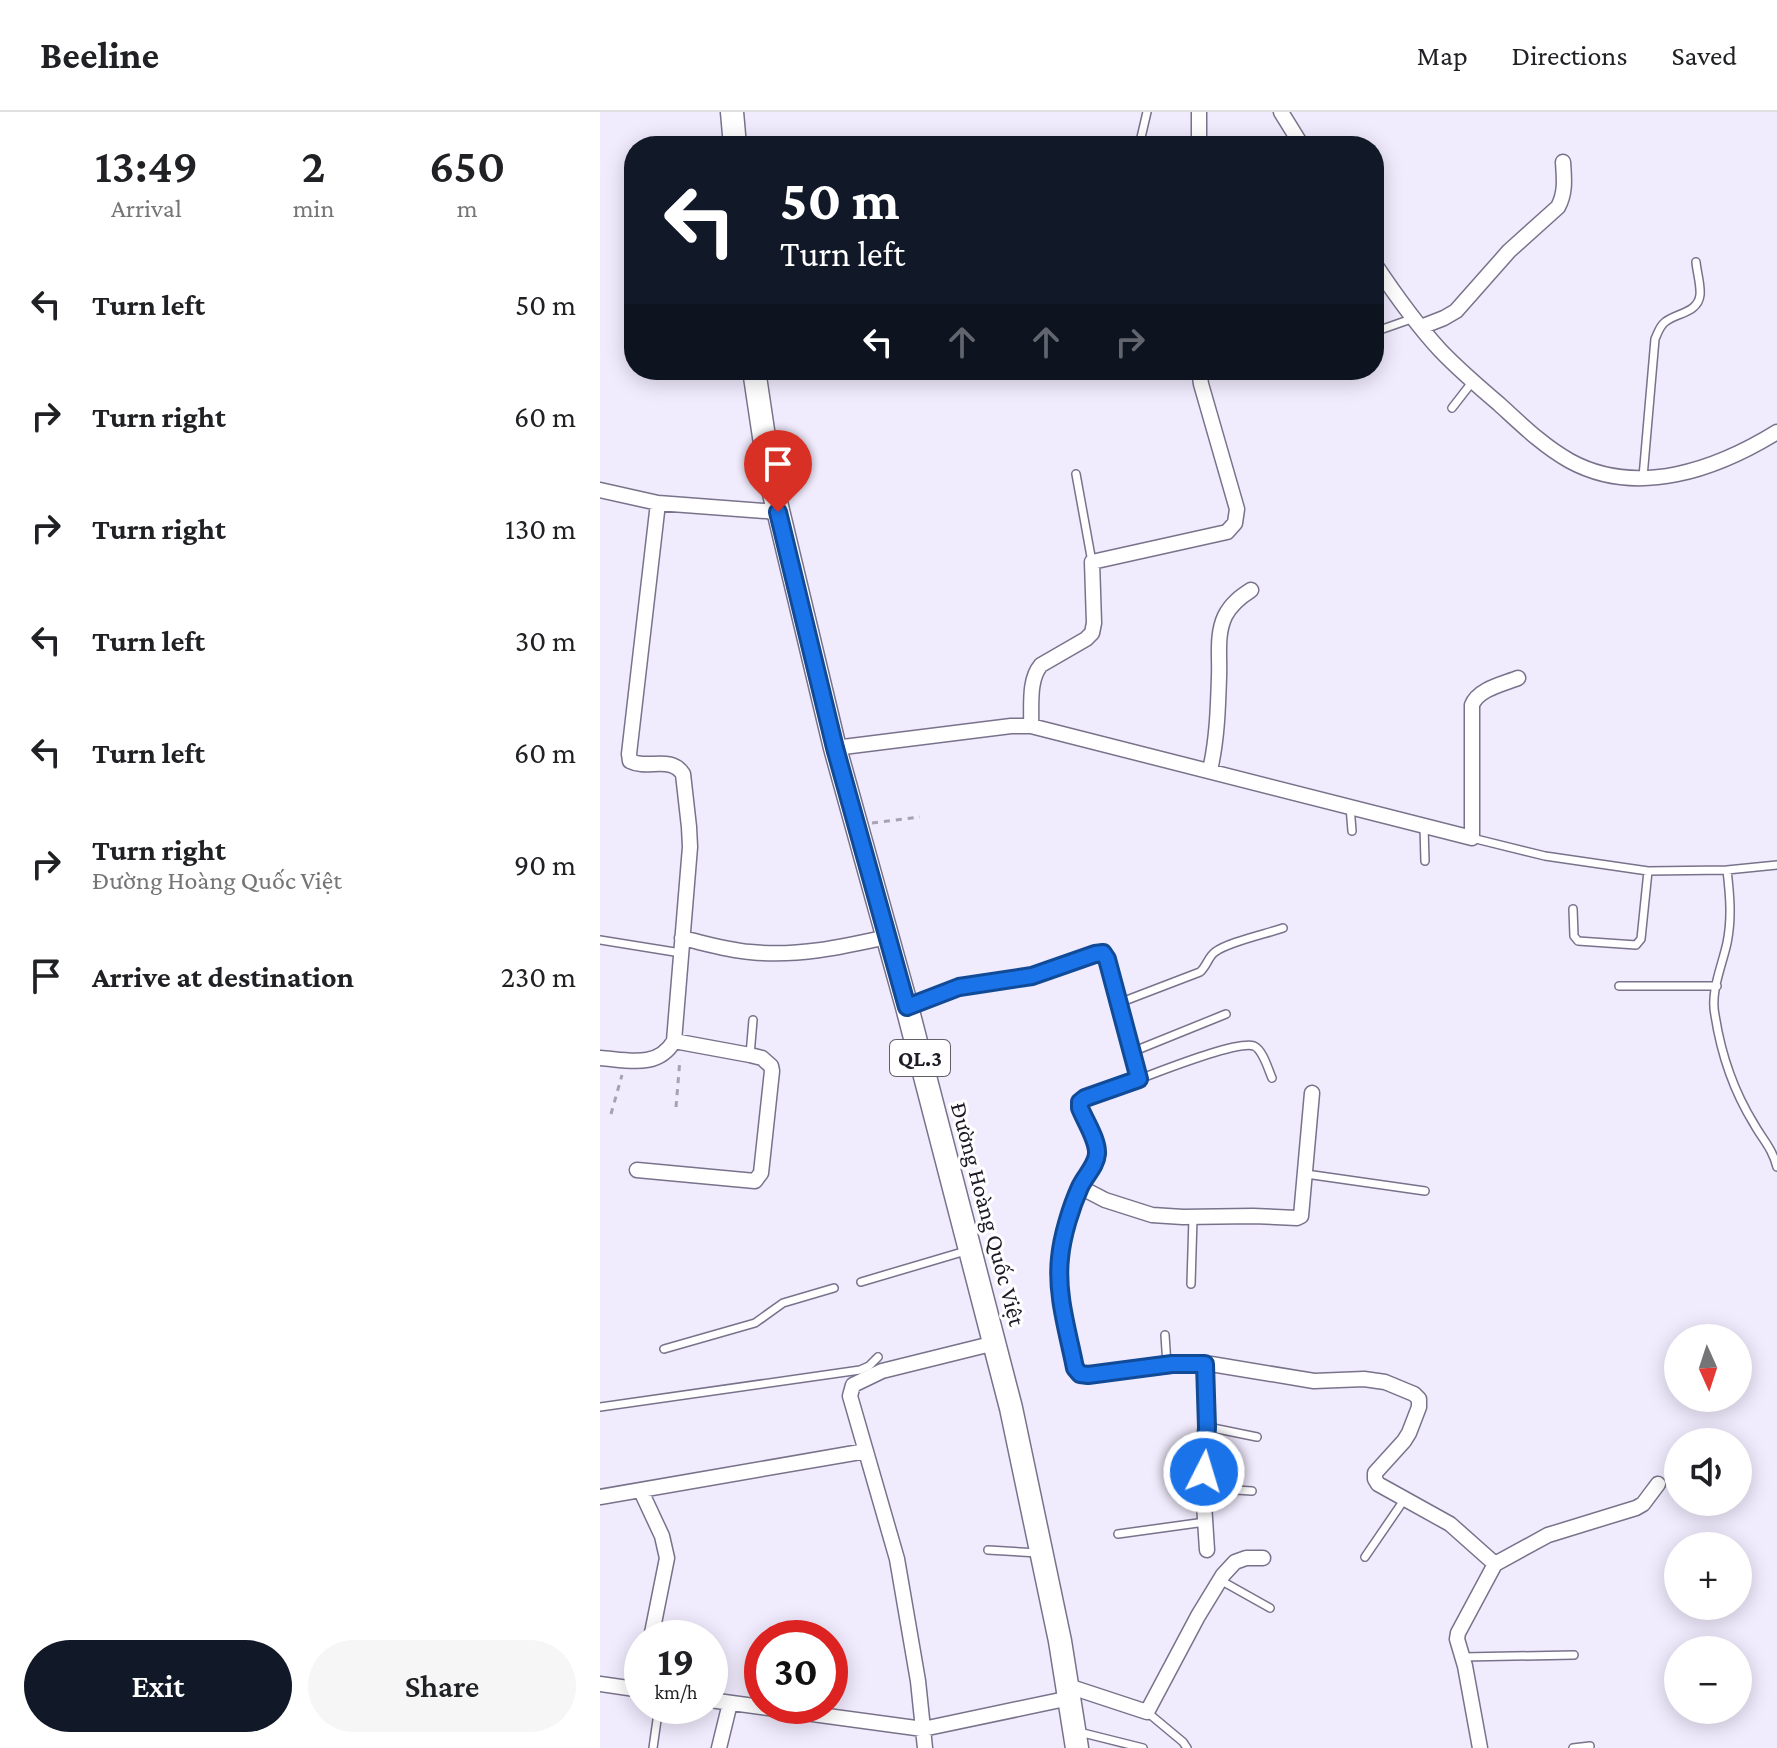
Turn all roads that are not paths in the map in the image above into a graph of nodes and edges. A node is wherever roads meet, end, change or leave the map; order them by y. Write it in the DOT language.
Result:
graph roads {
  1 [pos="732,112"];
  2 [pos="1147,112"];
  3 [pos="1199,112"];
  4 [pos="1281,112"];
  5 [pos="734,136"];
  6 [pos="1141,136"];
  7 [pos="1199,136"];
  8 [pos="1296,136"];
  9 [pos="1563,162"];
  10 [pos="1696,262"];
  11 [pos="1384,277"];
  12 [pos="1418,323"];
  13 [pos="1384,330"];
  14 [pos="755,380"];
  15 [pos="1200,380"];
  16 [pos="1473,381"];
  17 [pos="1452,408"];
  18 [pos="1777,432"];
  19 [pos="1076,474"];
  20 [pos="1643,477"];
  21 [pos="600,490"];
  22 [pos="658,503"];
  23 [pos="778,512"];
  24 [pos="1092,562"];
  25 [pos="1251,590"];
  26 [pos="1518,678"];
  27 [pos="1031,726"];
  28 [pos="835,748"];
  29 [pos="1210,770"];
  30 [pos="1350,806"];
  31 [pos="1424,825"];
  32 [pos="1352,831"];
  33 [pos="1472,838"];
  34 [pos="1425,861"];
  35 [pos="1777,865"];
  36 [pos="1727,870"];
  37 [pos="1648,871"];
  38 [pos="1573,909"];
  39 [pos="1283,928"];
  40 [pos="887,937"];
  41 [pos="682,938"];
  42 [pos="600,940"];
  43 [pos="681,953"];
  44 [pos="1619,986"];
  45 [pos="1717,986"];
  46 [pos="1119,1003"];
  47 [pos="907,1007"];
  48 [pos="1226,1014"];
  49 [pos="753,1020"];
  50 [pos="678,1042"];
  51 [pos="1132,1052"];
  52 [pos="750,1055"];
  53 [pos="600,1058"];
  54 [pos="1272,1078"];
  55 [pos="1139,1079"];
  56 [pos="1312,1093"];
  57 [pos="1777,1167"];
  58 [pos="637,1170"];
  59 [pos="1306,1174"];
  60 [pos="1080,1187"];
  61 [pos="1425,1191"];
  62 [pos="1193,1217"];
  63 [pos="971,1250"];
  64 [pos="861,1282"];
  65 [pos="1191,1284"];
  66 [pos="834,1288"];
  67 [pos="1165,1335"];
  68 [pos="995,1343"];
  69 [pos="664,1349"];
  70 [pos="878,1357"];
  71 [pos="1205,1364"];
  72 [pos="1167,1365"];
  73 [pos="600,1407"];
  74 [pos="1207,1427"];
  75 [pos="1257,1437"];
  76 [pos="866,1451"];
  77 [pos="1658,1484"];
  78 [pos="1203,1488"];
  79 [pos="641,1491"];
  80 [pos="1252,1491"];
  81 [pos="600,1497"];
  82 [pos="1405,1499"];
  83 [pos="1205,1522"];
  84 [pos="1118,1534"];
  85 [pos="988,1550"];
  86 [pos="1207,1550"];
  87 [pos="1042,1553"];
  88 [pos="1365,1557"];
  89 [pos="1263,1558"];
  90 [pos="1495,1564"];
  91 [pos="1220,1580"];
  92 [pos="1270,1608"];
  93 [pos="655,1620"];
  94 [pos="1574,1655"];
  95 [pos="1463,1657"];
  96 [pos="600,1684"];
  97 [pos="624,1686"];
  98 [pos="1069,1692"];
  99 [pos="730,1703"];
  100 [pos="1147,1712"];
  101 [pos="656,1724"];
  102 [pos="923,1729"];
  103 [pos="1076,1739"];
  104 [pos="1590,1746"];
  105 [pos="653,1748"];
  106 [pos="719,1748"];
  107 [pos="925,1748"];
  108 [pos="1143,1748"];
  109 [pos="1187,1748"];
  110 [pos="1480,1748"];
  111 [pos="1573,1748"];
  1 -- 5 [label="highway"];
  2 -- 6 [label="lane"];
  3 -- 7 [label="street"];
  4 -- 8 [label="street"];
  9 -- 12 [label="street"];
  10 -- 20 [label="lane"];
  11 -- 12 [label="street"];
  12 -- 13 [label="lane"];
  12 -- 16 [label="street"];
  14 -- 23 [label="highway, Đường Hoàng Quốc Việt / QL.3"];
  15 -- 24 [label="street"];
  16 -- 17 [label="lane"];
  16 -- 20 [label="street"];
  18 -- 20 [label="street"];
  19 -- 24 [label="lane"];
  21 -- 22 [label="street"];
  22 -- 23 [label="street"];
  22 -- 41 [label="street"];
  23 -- 28 [label="highway, Đường Hoàng Quốc Việt / QL.3"];
  24 -- 27 [label="street"];
  25 -- 29 [label="street"];
  26 -- 33 [label="street"];
  27 -- 28 [label="street"];
  27 -- 29 [label="street"];
  28 -- 40 [label="highway, Đường Hoàng Quốc Việt / QL.3"];
  29 -- 30 [label="street"];
  30 -- 31 [label="street"];
  30 -- 32 [label="lane"];
  31 -- 33 [label="street"];
  31 -- 34 [label="lane"];
  33 -- 37 [label="lane"];
  35 -- 36 [label="lane"];
  36 -- 37 [label="lane"];
  36 -- 45 [label="lane"];
  37 -- 38 [label="lane"];
  39 -- 46 [label="lane"];
  40 -- 41 [label="street"];
  40 -- 47 [label="highway, Đường Hoàng Quốc Việt / QL.3"];
  41 -- 43 [label="street"];
  42 -- 43 [label="lane"];
  43 -- 50 [label="street"];
  44 -- 45 [label="lane"];
  45 -- 57 [label="lane"];
  46 -- 47 [label="street"];
  46 -- 51 [label="street"];
  47 -- 63 [label="highway, Đường Hoàng Quốc Việt / QL.3"];
  48 -- 51 [label="lane"];
  49 -- 52 [label="lane"];
  50 -- 52 [label="street"];
  50 -- 53 [label="street"];
  51 -- 55 [label="street"];
  52 -- 58 [label="street"];
  54 -- 55 [label="lane"];
  55 -- 60 [label="street"];
  56 -- 59 [label="street"];
  59 -- 61 [label="lane"];
  59 -- 62 [label="street"];
  60 -- 62 [label="street"];
  60 -- 72 [label="street"];
  62 -- 65 [label="lane"];
  63 -- 64 [label="lane"];
  63 -- 68 [label="highway, Đường Hoàng Quốc Việt / QL.3"];
  66 -- 69 [label="lane"];
  67 -- 72 [label="lane"];
  68 -- 76 [label="street"];
  68 -- 87 [label="highway, Đường Hoàng Quốc Việt / QL.3"];
  70 -- 73 [label="lane"];
  71 -- 72 [label="street"];
  71 -- 74 [label="street"];
  71 -- 82 [label="street"];
  74 -- 75 [label="lane"];
  74 -- 78 [label="street"];
  76 -- 79 [label="street"];
  76 -- 102 [label="street"];
  77 -- 90 [label="street"];
  78 -- 80 [label="lane"];
  78 -- 83 [label="street"];
  79 -- 81 [label="street"];
  79 -- 93 [label="street"];
  82 -- 88 [label="lane"];
  82 -- 90 [label="street"];
  83 -- 84 [label="lane"];
  83 -- 86 [label="street"];
  85 -- 87 [label="lane"];
  87 -- 98 [label="highway, Đường Hoàng Quốc Việt / QL.3"];
  89 -- 91 [label="street"];
  90 -- 95 [label="street"];
  91 -- 92 [label="lane"];
  91 -- 100 [label="street"];
  94 -- 95 [label="lane"];
  95 -- 110 [label="street"];
  96 -- 97 [label="street"];
  98 -- 100 [label="street"];
  98 -- 102 [label="street"];
  98 -- 103 [label="highway, Đường Hoàng Quốc Việt / QL.3"];
  99 -- 102 [label="street"];
  99 -- 106 [label="street"];
  100 -- 109 [label="lane"];
  101 -- 105 [label="lane"];
  102 -- 107 [label="street"];
  103 -- 108 [label="lane"];
  104 -- 111 [label="lane"];
}
